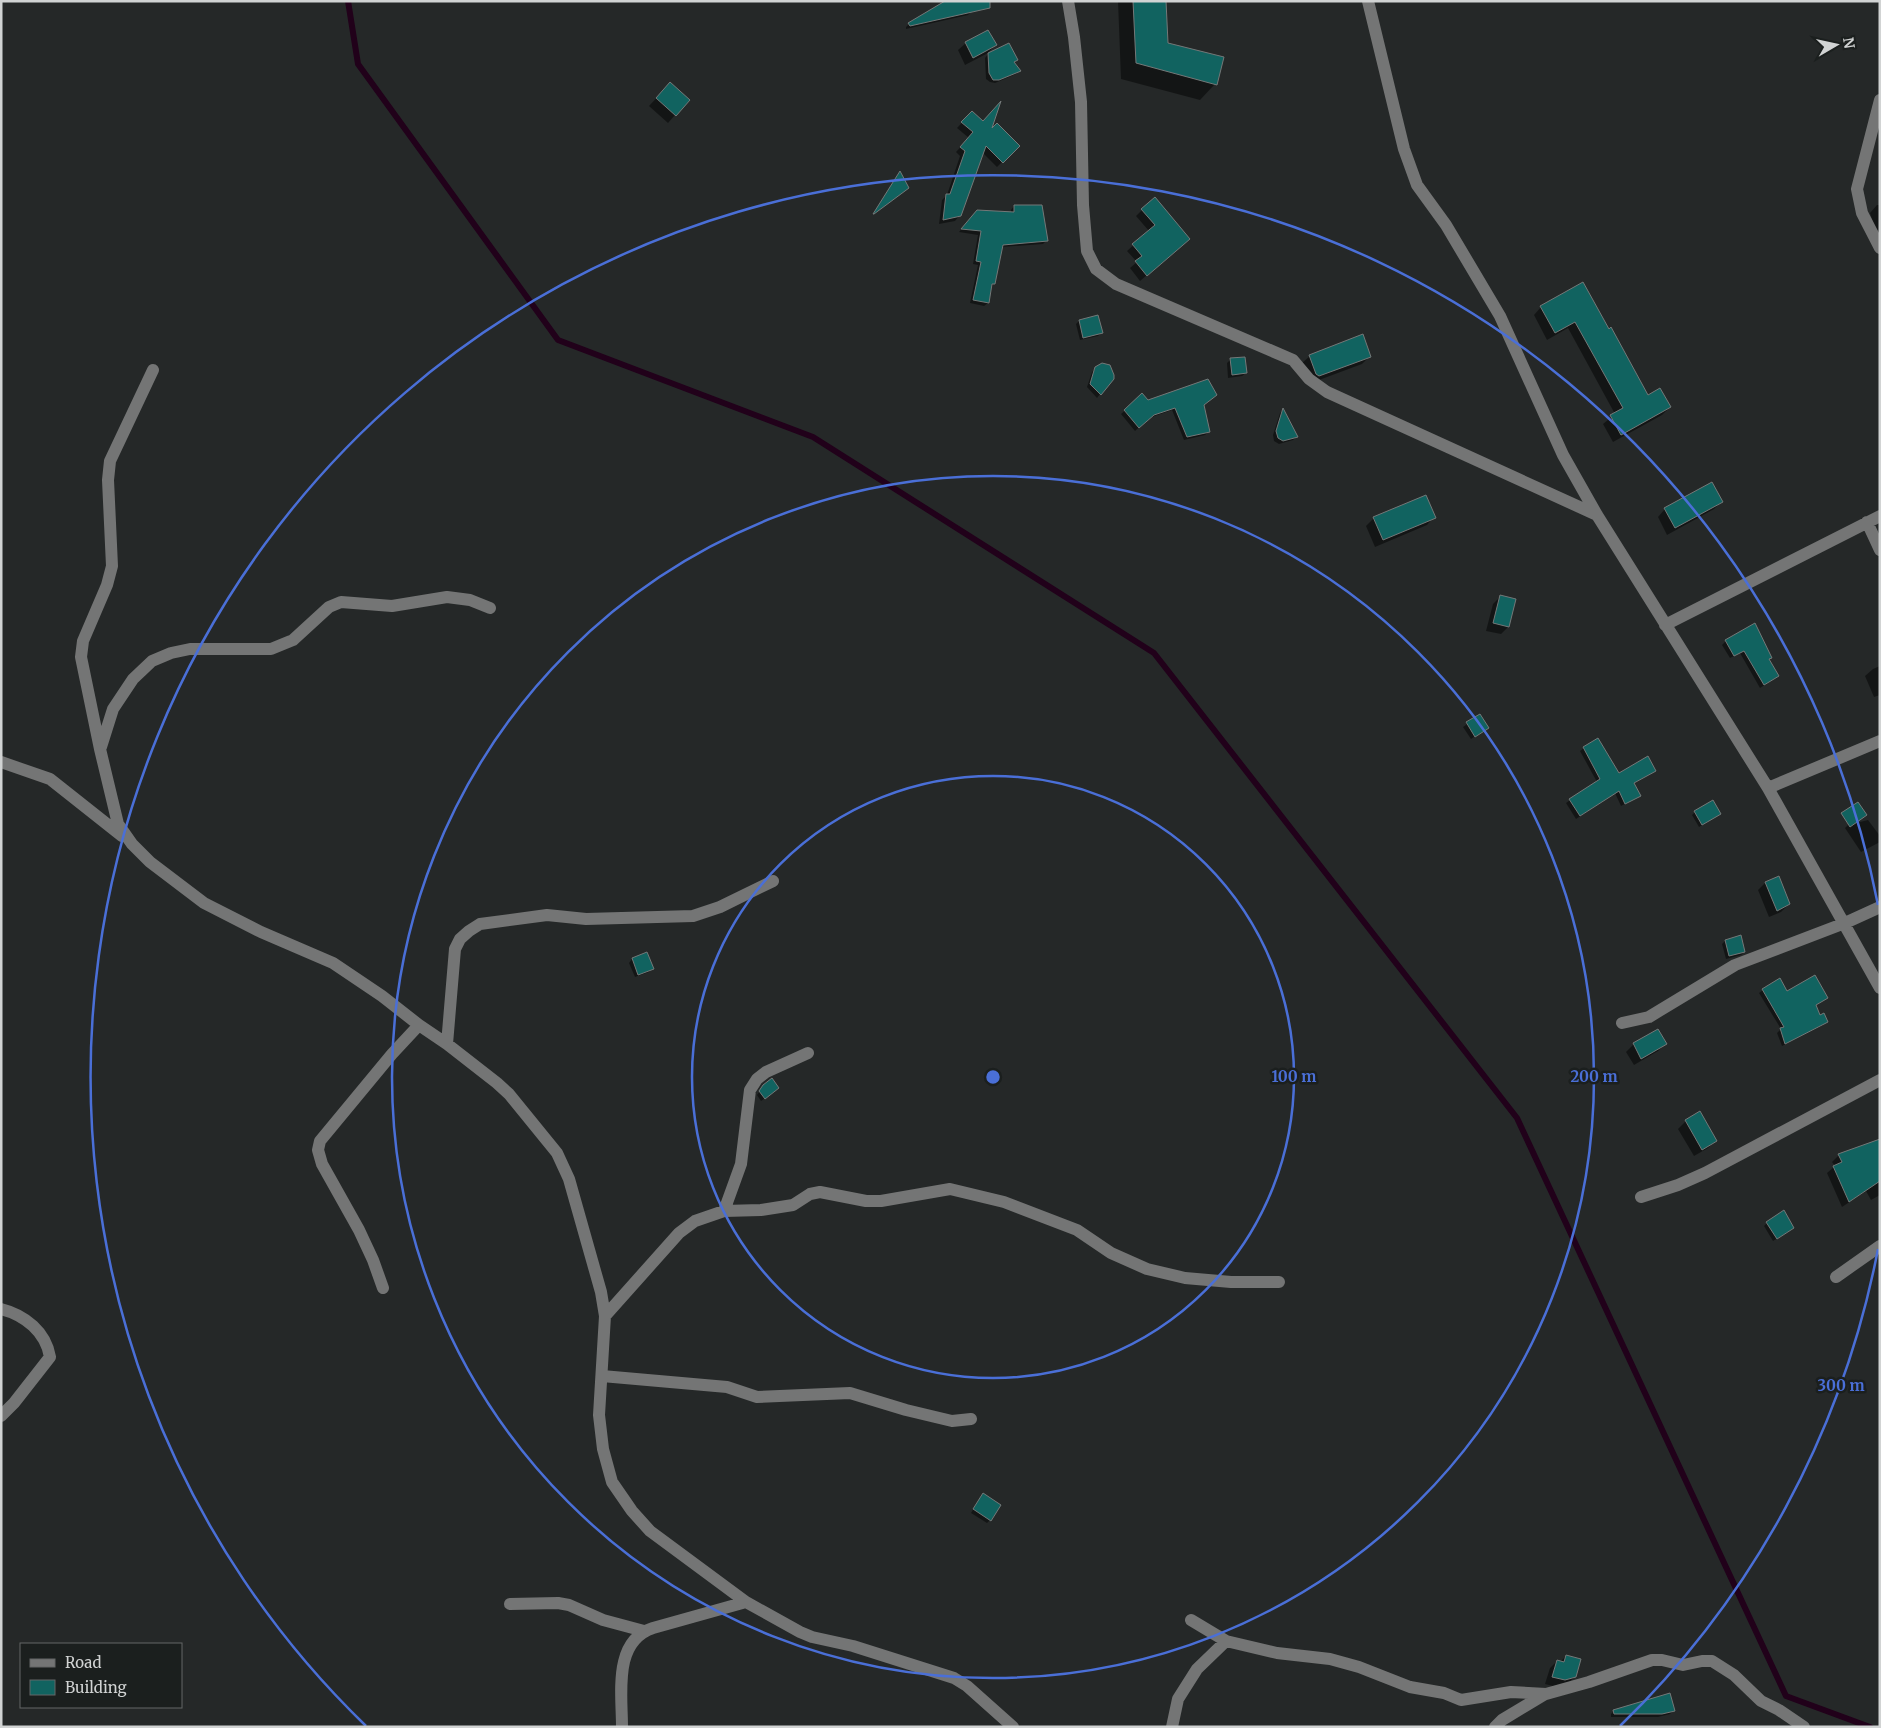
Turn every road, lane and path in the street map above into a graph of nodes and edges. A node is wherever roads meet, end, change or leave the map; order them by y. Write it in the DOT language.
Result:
graph roads {
  1 [pos="1068,1"];
  2 [pos="1368,1"];
  3 [pos="1880,100"];
  4 [pos="1880,248"];
  5 [pos="153,370"];
  6 [pos="1597,515"];
  7 [pos="1880,516"];
  8 [pos="1867,522"];
  9 [pos="1880,550"];
  10 [pos="490,608"];
  11 [pos="1665,625"];
  12 [pos="1880,741"];
  13 [pos="100,749"];
  14 [pos="1,762"];
  15 [pos="1768,788"];
  16 [pos="132,844"];
  17 [pos="773,881"];
  18 [pos="1880,907"];
  19 [pos="1845,923"];
  20 [pos="1880,988"];
  21 [pos="1622,1023"];
  22 [pos="418,1025"];
  23 [pos="447,1044"];
  24 [pos="808,1053"];
  25 [pos="1880,1080"];
  26 [pos="1641,1197"];
  27 [pos="724,1211"];
  28 [pos="1880,1246"];
  29 [pos="1836,1278"];
  30 [pos="1279,1282"];
  31 [pos="383,1288"];
  32 [pos="1,1309"];
  33 [pos="605,1316"];
  34 [pos="602,1376"];
  35 [pos="1,1416"];
  36 [pos="971,1419"];
  37 [pos="746,1602"];
  38 [pos="510,1604"];
  39 [pos="1191,1620"];
  40 [pos="644,1631"];
  41 [pos="1226,1641"];
  42 [pos="1546,1694"];
  43 [pos="622,1727"];
  44 [pos="1013,1727"];
  45 [pos="1172,1727"];
  46 [pos="1495,1727"];
  47 [pos="1804,1727"];
  1 -- 6 [label="street"];
  2 -- 6 [label="street"];
  3 -- 4 [label="street"];
  5 -- 13 [label="street"];
  6 -- 11 [label="street"];
  7 -- 8 [label="street"];
  8 -- 9 [label="street"];
  8 -- 11 [label="street"];
  10 -- 13 [label="street"];
  11 -- 15 [label="street"];
  12 -- 15 [label="street"];
  13 -- 16 [label="street"];
  14 -- 16 [label="street"];
  15 -- 19 [label="street"];
  16 -- 22 [label="street"];
  17 -- 23 [label="street"];
  18 -- 19 [label="street"];
  19 -- 20 [label="street"];
  19 -- 21 [label="street"];
  22 -- 23 [label="street"];
  22 -- 31 [label="street"];
  23 -- 33 [label="street"];
  24 -- 27 [label="street"];
  25 -- 26 [label="street"];
  27 -- 30 [label="street"];
  27 -- 33 [label="street"];
  28 -- 29 [label="street"];
  32 -- 35 [label="street"];
  33 -- 34 [label="street"];
  34 -- 36 [label="street"];
  34 -- 37 [label="street"];
  37 -- 40 [label="street"];
  37 -- 44 [label="street"];
  38 -- 40 [label="street"];
  39 -- 41 [label="street"];
  40 -- 43 [label="street"];
  41 -- 42 [label="street"];
  41 -- 45 [label="street"];
  42 -- 46 [label="street"];
  42 -- 47 [label="street"];
}
